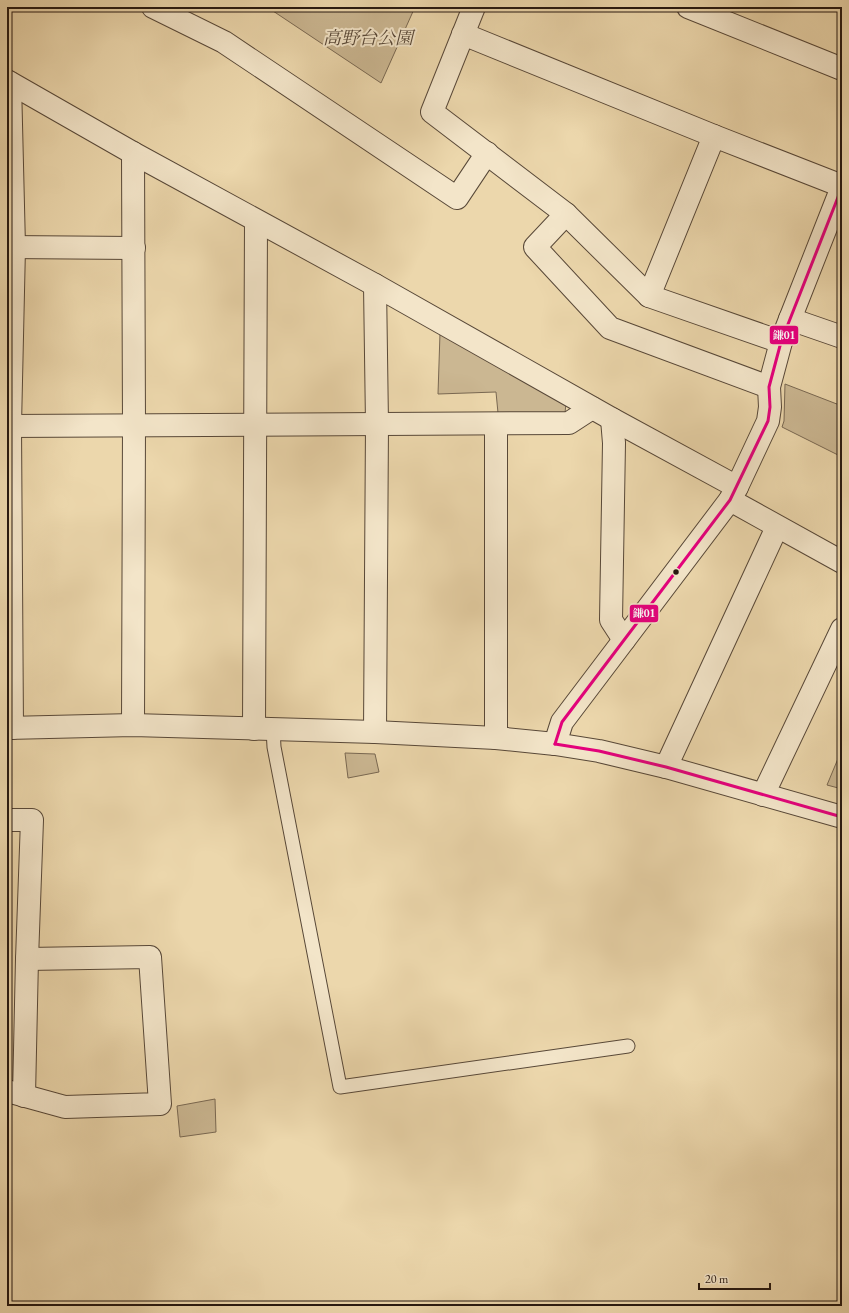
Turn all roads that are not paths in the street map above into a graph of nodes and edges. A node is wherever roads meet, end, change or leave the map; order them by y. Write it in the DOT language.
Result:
graph roads {
  1 [pos="153,7"];
  2 [pos="474,7"];
  3 [pos="688,7"];
  4 [pos="463,34"];
  5 [pos="842,69"];
  6 [pos="8,82"];
  7 [pos="714,136"];
  8 [pos="133,153"];
  9 [pos="487,153"];
  10 [pos="842,187"];
  11 [pos="566,214"];
  12 [pos="256,221"];
  13 [pos="10,248"];
  14 [pos="134,248"];
  15 [pos="375,285"];
  16 [pos="649,296"];
  17 [pos="790,319"];
  18 [pos="842,337"];
  19 [pos="781,342"];
  20 [pos="769,387"];
  21 [pos="592,408"];
  22 [pos="612,419"];
  23 [pos="377,424"];
  24 [pos="496,424"];
  25 [pos="134,425"];
  26 [pos="255,425"];
  27 [pos="8,426"];
  28 [pos="734,493"];
  29 [pos="777,527"];
  30 [pos="842,562"];
  31 [pos="842,629"];
  32 [pos="624,640"];
  33 [pos="133,725"];
  34 [pos="10,728"];
  35 [pos="264,729"];
  36 [pos="375,732"];
  37 [pos="496,738"];
  38 [pos="555,744"];
  39 [pos="666,767"];
  40 [pos="763,795"];
  41 [pos="842,817"];
  42 [pos="7,820"];
  43 [pos="27,959"];
  44 [pos="628,1046"];
  45 [pos="15,1094"];
  1 -- 9 [label="street"];
  2 -- 4 [label="street"];
  3 -- 5 [label="street"];
  4 -- 7 [label="street"];
  4 -- 9 [label="street"];
  6 -- 8 [label="street"];
  6 -- 13 [label="street"];
  7 -- 10 [label="street"];
  7 -- 16 [label="street"];
  8 -- 12 [label="street"];
  8 -- 14 [label="street"];
  9 -- 11 [label="street"];
  10 -- 17 [label="street"];
  11 -- 16 [label="street"];
  11 -- 20 [label="street"];
  12 -- 15 [label="street"];
  12 -- 26 [label="street"];
  13 -- 14 [label="street"];
  13 -- 27 [label="street"];
  14 -- 25 [label="street"];
  15 -- 21 [label="street"];
  15 -- 23 [label="street"];
  16 -- 19 [label="street"];
  17 -- 18 [label="street"];
  17 -- 19 [label="street"];
  19 -- 20 [label="street"];
  20 -- 28 [label="street"];
  21 -- 22 [label="street"];
  21 -- 24 [label="street"];
  22 -- 28 [label="street"];
  22 -- 32 [label="street"];
  23 -- 24 [label="street"];
  23 -- 26 [label="street"];
  23 -- 36 [label="street"];
  24 -- 37 [label="street"];
  25 -- 26 [label="street"];
  25 -- 27 [label="street"];
  25 -- 33 [label="street"];
  26 -- 35 [label="street"];
  27 -- 34 [label="street"];
  28 -- 29 [label="street"];
  28 -- 32 [label="street"];
  29 -- 30 [label="street"];
  29 -- 39 [label="street"];
  31 -- 40 [label="street"];
  32 -- 38 [label="street"];
  33 -- 34 [label="street"];
  33 -- 35 [label="street"];
  35 -- 36 [label="street"];
  35 -- 44 [label="lane"];
  36 -- 37 [label="street"];
  37 -- 38 [label="street"];
  38 -- 39 [label="street"];
  39 -- 40 [label="street"];
  40 -- 41 [label="street"];
  42 -- 43 [label="street"];
  43 -- 45 [label="street"];
  43 -- 45 [label="street"];
}
